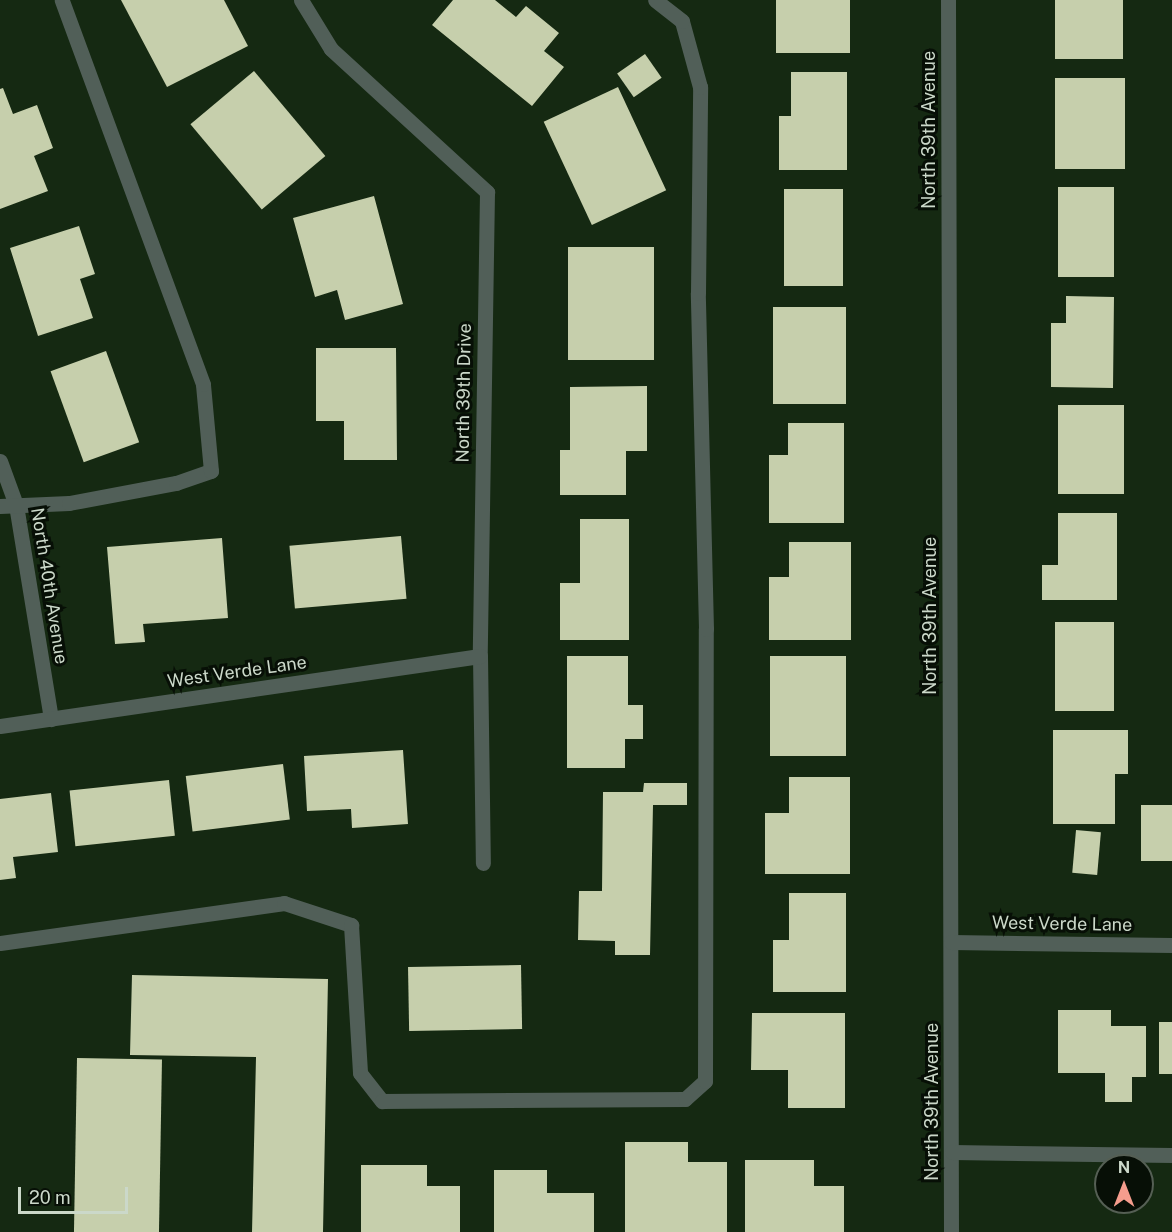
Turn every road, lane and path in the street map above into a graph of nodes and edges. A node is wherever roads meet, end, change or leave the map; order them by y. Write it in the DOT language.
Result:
graph roads {
  1 [pos="62,0"];
  2 [pos="301,0"];
  3 [pos="655,0"];
  4 [pos="948,0"];
  5 [pos="0,461"];
  6 [pos="16,505"];
  7 [pos="0,507"];
  8 [pos="480,656"];
  9 [pos="51,719"];
  10 [pos="0,726"];
  11 [pos="483,863"];
  12 [pos="951,942"];
  13 [pos="0,943"];
  14 [pos="1172,945"];
  15 [pos="952,1152"];
  16 [pos="1172,1155"];
  17 [pos="951,1232"];
  1 -- 6 [label="street"];
  2 -- 8 [label="street, North 39th Drive"];
  3 -- 13 [label="street"];
  4 -- 12 [label="street, North 39th Avenue"];
  5 -- 6 [label="street, North 40th Avenue"];
  6 -- 7 [label="street"];
  6 -- 9 [label="street, North 40th Avenue"];
  8 -- 9 [label="street, West Verde Lane"];
  8 -- 11 [label="street, North 39th Drive"];
  9 -- 10 [label="street, West Verde Lane"];
  12 -- 14 [label="street, West Verde Lane"];
  12 -- 15 [label="street, North 39th Avenue"];
  15 -- 16 [label="street"];
  15 -- 17 [label="street, North 39th Avenue"];
}
